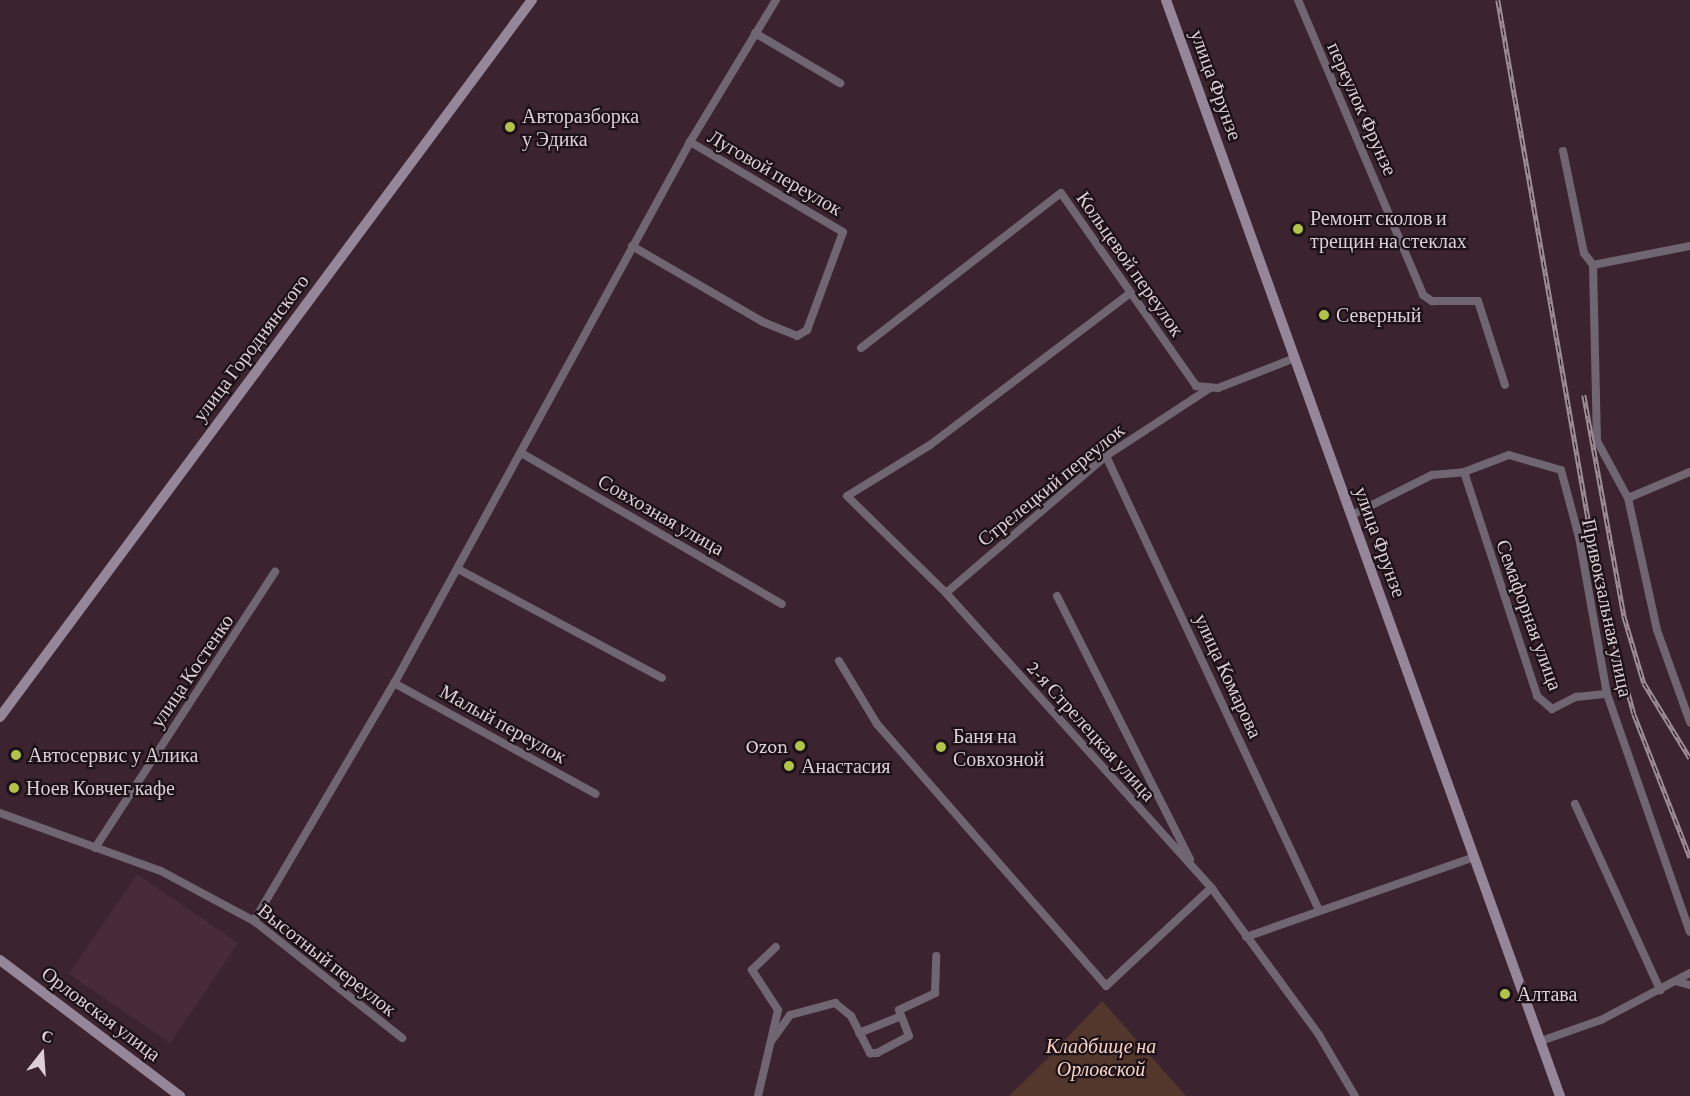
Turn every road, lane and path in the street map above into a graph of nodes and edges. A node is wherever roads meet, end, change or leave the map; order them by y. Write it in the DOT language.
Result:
graph roads {
  1 [pos="532,0"];
  2 [pos="776,0"];
  3 [pos="1166,0"];
  4 [pos="1298,0"];
  5 [pos="755,33"];
  6 [pos="840,83"];
  7 [pos="690,142"];
  8 [pos="1563,151"];
  9 [pos="632,246"];
  10 [pos="1690,246"];
  11 [pos="1593,265"];
  12 [pos="1130,294"];
  13 [pos="861,348"];
  14 [pos="1295,358"];
  15 [pos="1505,385"];
  16 [pos="1210,388"];
  17 [pos="523,454"];
  18 [pos="1106,456"];
  19 [pos="1464,472"];
  20 [pos="1690,472"];
  21 [pos="1628,498"];
  22 [pos="1352,515"];
  23 [pos="458,569"];
  24 [pos="275,572"];
  25 [pos="946,593"];
  26 [pos="1057,596"];
  27 [pos="782,604"];
  28 [pos="839,661"];
  29 [pos="662,678"];
  30 [pos="394,683"];
  31 [pos="1607,694"];
  32 [pos="0,717"];
  33 [pos="1690,722"];
  34 [pos="596,794"];
  35 [pos="1575,804"];
  36 [pos="0,813"];
  37 [pos="95,848"];
  38 [pos="1474,857"];
  39 [pos="1213,890"];
  40 [pos="1319,910"];
  41 [pos="254,921"];
  42 [pos="1690,932"];
  43 [pos="1246,937"];
  44 [pos="776,947"];
  45 [pos="936,956"];
  46 [pos="0,960"];
  47 [pos="1690,973"];
  48 [pos="1675,981"];
  49 [pos="1690,985"];
  50 [pos="1660,990"];
  51 [pos="778,1010"];
  52 [pos="790,1016"];
  53 [pos="899,1017"];
  54 [pos="859,1033"];
  55 [pos="402,1038"];
  56 [pos="772,1040"];
  57 [pos="1541,1041"];
  58 [pos="180,1096"];
  59 [pos="758,1096"];
  60 [pos="1355,1096"];
  61 [pos="1560,1096"];
  1 -- 32 [label="street, улица Городнянского"];
  2 -- 5 [label="street"];
  3 -- 14 [label="street, улица Фрунзе"];
  4 -- 15 [label="street, переулок Фрунзе"];
  5 -- 6 [label="street"];
  5 -- 7 [label="street"];
  7 -- 9 [label="street"];
  7 -- 9 [label="street, Луговой переулок"];
  8 -- 11 [label="street"];
  9 -- 17 [label="street"];
  10 -- 11 [label="street"];
  11 -- 21 [label="street"];
  12 -- 13 [label="street, Кольцевой переулок"];
  12 -- 16 [label="street, Кольцевой переулок"];
  12 -- 25 [label="street, 2-я Стрелецкая улица"];
  14 -- 16 [label="street"];
  14 -- 22 [label="street, улица Фрунзе"];
  16 -- 18 [label="street, Стрелецкий переулок"];
  17 -- 23 [label="street"];
  17 -- 27 [label="street, Совхозная улица"];
  18 -- 25 [label="street, Стрелецкий переулок"];
  18 -- 40 [label="street, улица Комарова"];
  19 -- 22 [label="street"];
  19 -- 31 [label="street, Семафорная улица"];
  19 -- 31 [label="street, Привокзальная улица"];
  20 -- 21 [label="street"];
  21 -- 33 [label="street"];
  22 -- 38 [label="street, улица Фрунзе"];
  23 -- 29 [label="street"];
  23 -- 30 [label="street"];
  24 -- 37 [label="street, улица Костенко"];
  25 -- 39 [label="street, 2-я Стрелецкая улица"];
  26 -- 39 [label="street, 2-я Стрелецкая улица"];
  28 -- 39 [label="street"];
  30 -- 34 [label="street, Малый переулок"];
  30 -- 41 [label="street"];
  31 -- 42 [label="street, Привокзальная улица"];
  35 -- 50 [label="street"];
  36 -- 37 [label="street, Высотный переулок"];
  37 -- 41 [label="street, Высотный переулок"];
  38 -- 40 [label="street"];
  38 -- 57 [label="street, улица Фрунзе"];
  39 -- 43 [label="street, 2-я Стрелецкая улица"];
  40 -- 43 [label="street"];
  41 -- 55 [label="street, Высотный переулок"];
  43 -- 60 [label="street, 2-я Стрелецкая улица"];
  44 -- 51 [label="street"];
  45 -- 53 [label="street"];
  46 -- 58 [label="street, Орловская улица"];
  47 -- 48 [label="street"];
  48 -- 49 [label="street"];
  48 -- 50 [label="street"];
  50 -- 57 [label="street"];
  51 -- 52 [label="street"];
  51 -- 56 [label="street"];
  52 -- 54 [label="street"];
  52 -- 56 [label="street"];
  53 -- 54 [label="street"];
  53 -- 54 [label="street"];
  56 -- 59 [label="street"];
  57 -- 61 [label="street, улица Фрунзе"];
}
